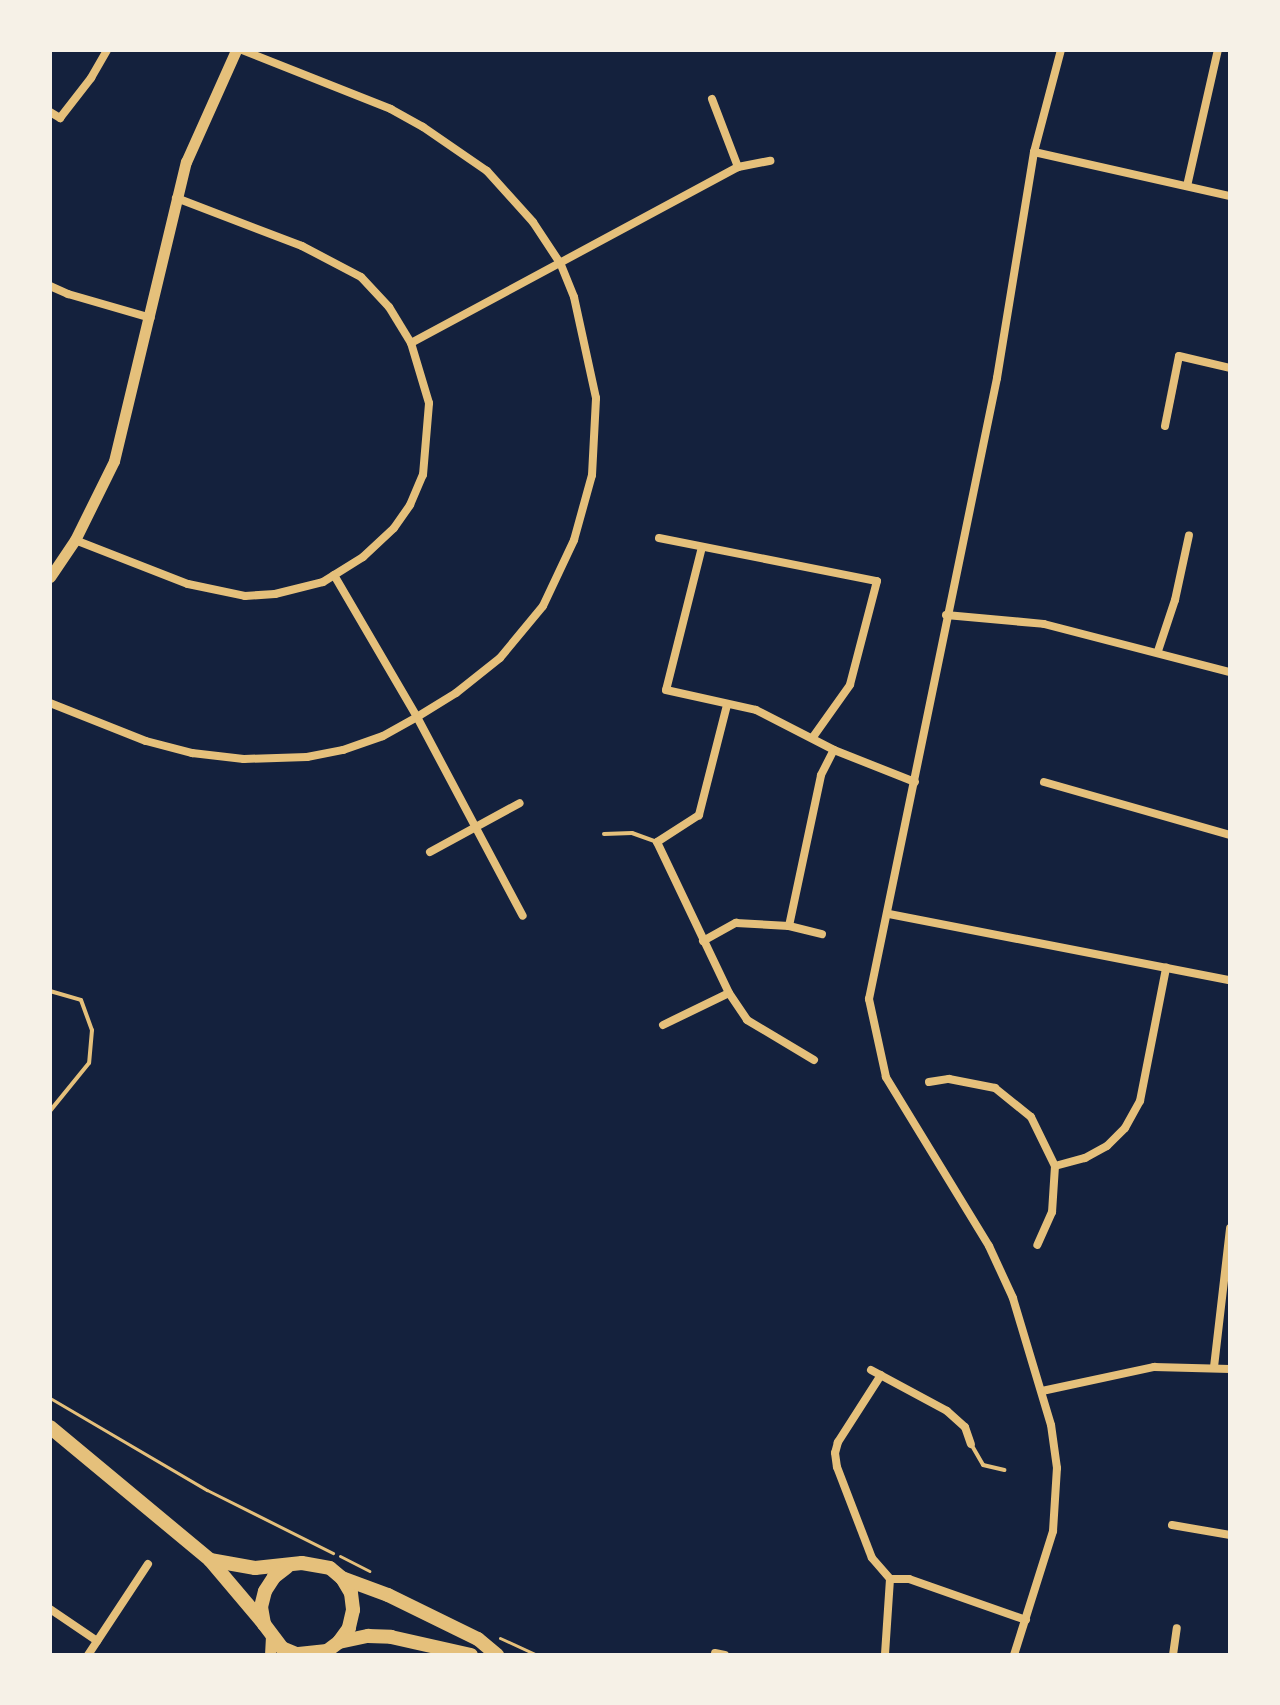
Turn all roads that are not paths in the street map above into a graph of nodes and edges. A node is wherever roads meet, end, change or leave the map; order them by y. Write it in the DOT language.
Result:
graph roads {
  1 [pos="107,50"];
  2 [pos="236,50"];
  3 [pos="242,50"];
  4 [pos="1061,50"];
  5 [pos="1218,50"];
  6 [pos="712,99"];
  7 [pos="50,112"];
  8 [pos="1034,152"];
  9 [pos="770,161"];
  10 [pos="738,167"];
  11 [pos="1187,186"];
  12 [pos="1230,196"];
  13 [pos="176,198"];
  14 [pos="560,263"];
  15 [pos="50,286"];
  16 [pos="151,318"];
  17 [pos="411,343"];
  18 [pos="1230,368"];
  19 [pos="1165,426"];
  20 [pos="1189,535"];
  21 [pos="659,538"];
  22 [pos="75,540"];
  23 [pos="702,547"];
  24 [pos="334,575"];
  25 [pos="50,577"];
  26 [pos="946,615"];
  27 [pos="1158,651"];
  28 [pos="1230,672"];
  29 [pos="50,703"];
  30 [pos="727,705"];
  31 [pos="417,717"];
  32 [pos="813,737"];
  33 [pos="834,750"];
  34 [pos="915,782"];
  35 [pos="1044,782"];
  36 [pos="520,803"];
  37 [pos="474,827"];
  38 [pos="604,834"];
  39 [pos="1230,835"];
  40 [pos="657,842"];
  41 [pos="430,852"];
  42 [pos="889,914"];
  43 [pos="523,916"];
  44 [pos="789,926"];
  45 [pos="822,934"];
  46 [pos="703,941"];
  47 [pos="1166,968"];
  48 [pos="1230,980"];
  49 [pos="50,991"];
  50 [pos="729,993"];
  51 [pos="663,1025"];
  52 [pos="814,1060"];
  53 [pos="929,1082"];
  54 [pos="50,1111"];
  55 [pos="1055,1166"];
  56 [pos="1230,1232"];
  57 [pos="1037,1245"];
  58 [pos="1214,1367"];
  59 [pos="1230,1369"];
  60 [pos="871,1370"];
  61 [pos="881,1375"];
  62 [pos="1042,1391"];
  63 [pos="50,1427"];
  64 [pos="971,1444"];
  65 [pos="1004,1470"];
  66 [pos="1172,1525"];
  67 [pos="1230,1535"];
  68 [pos="210,1560"];
  69 [pos="148,1564"];
  70 [pos="287,1567"];
  71 [pos="342,1578"];
  72 [pos="890,1579"];
  73 [pos="50,1609"];
  74 [pos="1026,1620"];
  75 [pos="1177,1628"];
  76 [pos="267,1631"];
  77 [pos="97,1641"];
  78 [pos="330,1649"];
  79 [pos="88,1655"];
  80 [pos="270,1655"];
  81 [pos="471,1655"];
  82 [pos="497,1655"];
  83 [pos="885,1655"];
  84 [pos="1014,1655"];
  85 [pos="1173,1655"];
  1 -- 7 [label="street"];
  2 -- 13 [label="street"];
  3 -- 14 [label="street"];
  4 -- 8 [label="street"];
  5 -- 11 [label="street"];
  6 -- 10 [label="street"];
  8 -- 11 [label="street"];
  8 -- 26 [label="street"];
  9 -- 10 [label="street"];
  10 -- 14 [label="street"];
  11 -- 12 [label="street"];
  13 -- 16 [label="street"];
  13 -- 17 [label="street"];
  14 -- 17 [label="street"];
  14 -- 31 [label="street"];
  15 -- 16 [label="street"];
  16 -- 22 [label="street"];
  17 -- 24 [label="street"];
  18 -- 19 [label="street"];
  20 -- 27 [label="street"];
  21 -- 23 [label="street"];
  22 -- 24 [label="street"];
  22 -- 25 [label="street"];
  23 -- 30 [label="street"];
  23 -- 32 [label="street"];
  24 -- 31 [label="street"];
  26 -- 27 [label="street"];
  26 -- 34 [label="street"];
  27 -- 28 [label="street"];
  29 -- 31 [label="street"];
  30 -- 32 [label="street"];
  30 -- 40 [label="street"];
  31 -- 37 [label="street"];
  32 -- 33 [label="street"];
  33 -- 34 [label="street"];
  33 -- 44 [label="street"];
  34 -- 42 [label="street"];
  35 -- 39 [label="street"];
  36 -- 37 [label="street"];
  37 -- 41 [label="street"];
  37 -- 43 [label="street"];
  38 -- 40 [label="lane"];
  40 -- 46 [label="street"];
  42 -- 47 [label="street"];
  42 -- 62 [label="street"];
  44 -- 45 [label="street"];
  44 -- 46 [label="street"];
  46 -- 50 [label="street"];
  47 -- 48 [label="street"];
  47 -- 55 [label="street"];
  49 -- 54 [label="lane"];
  50 -- 51 [label="street"];
  50 -- 52 [label="street"];
  53 -- 55 [label="street"];
  55 -- 57 [label="street"];
  56 -- 58 [label="street"];
  58 -- 59 [label="street"];
  58 -- 62 [label="street"];
  60 -- 61 [label="street"];
  61 -- 64 [label="street"];
  61 -- 72 [label="street"];
  62 -- 74 [label="street"];
  63 -- 68 [label="main road"];
  64 -- 65 [label="lane"];
  66 -- 67 [label="street"];
  68 -- 70 [label="main road"];
  68 -- 76 [label="main road"];
  69 -- 77 [label="street"];
  70 -- 71 [label="main road"];
  70 -- 76 [label="main road"];
  71 -- 78 [label="main road"];
  71 -- 82 [label="main road"];
  72 -- 74 [label="street"];
  72 -- 83 [label="street"];
  73 -- 77 [label="street"];
  74 -- 84 [label="street"];
  75 -- 85 [label="street"];
  76 -- 78 [label="main road"];
  76 -- 80 [label="street"];
  77 -- 79 [label="street"];
  78 -- 81 [label="main road"];
}
